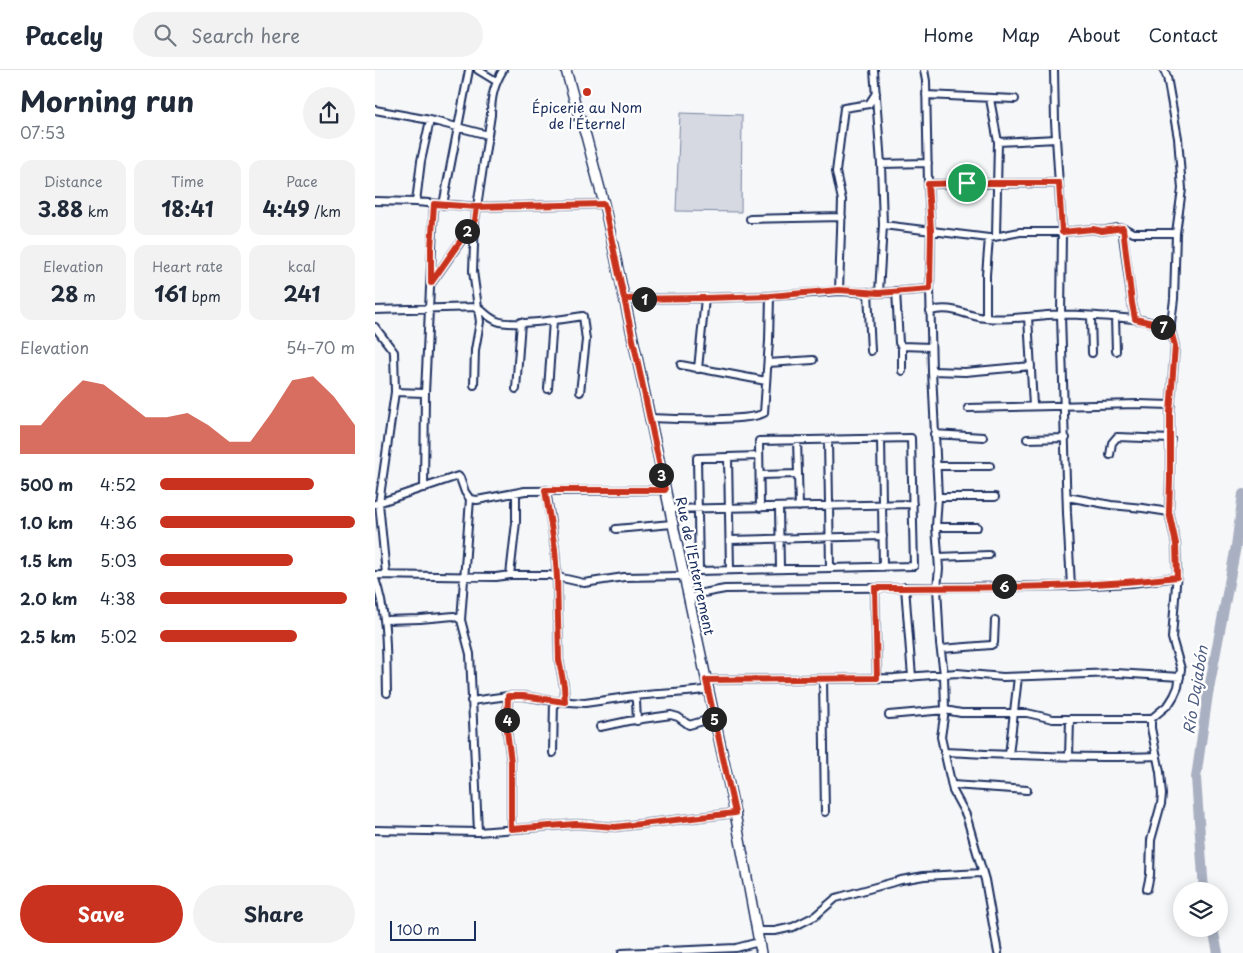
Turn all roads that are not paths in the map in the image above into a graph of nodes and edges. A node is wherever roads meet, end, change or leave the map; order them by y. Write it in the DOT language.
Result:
graph roads {
  1 [pos="469,70"];
  2 [pos="478,70"];
  3 [pos="503,70"];
  4 [pos="566,70"];
  5 [pos="874,70"];
  6 [pos="924,70"];
  7 [pos="1053,70"];
  8 [pos="1164,70"];
  9 [pos="496,81"];
  10 [pos="876,93"];
  11 [pos="926,95"];
  12 [pos="991,99"];
  13 [pos="1015,99"];
  14 [pos="375,110"];
  15 [pos="430,120"];
  16 [pos="458,128"];
  17 [pos="488,135"];
  18 [pos="1056,139"];
  19 [pos="998,142"];
  20 [pos="927,162"];
  21 [pos="881,164"];
  22 [pos="997,183"];
  23 [pos="1059,183"];
  24 [pos="928,184"];
  25 [pos="375,201"];
  26 [pos="416,202"];
  27 [pos="434,204"];
  28 [pos="604,204"];
  29 [pos="443,205"];
  30 [pos="477,207"];
  31 [pos="842,217"];
  32 [pos="750,219"];
  33 [pos="475,220"];
  34 [pos="883,226"];
  35 [pos="1123,228"];
  36 [pos="931,231"];
  37 [pos="1062,232"];
  38 [pos="1176,233"];
  39 [pos="993,237"];
  40 [pos="431,283"];
  41 [pos="930,289"];
  42 [pos="839,290"];
  43 [pos="896,291"];
  44 [pos="868,292"];
  45 [pos="879,293"];
  46 [pos="770,296"];
  47 [pos="705,298"];
  48 [pos="624,299"];
  49 [pos="478,307"];
  50 [pos="430,308"];
  51 [pos="375,310"];
  52 [pos="931,311"];
  53 [pos="1061,315"];
  54 [pos="1091,316"];
  55 [pos="1028,317"];
  56 [pos="1115,317"];
  57 [pos="986,318"];
  58 [pos="1135,319"];
  59 [pos="553,321"];
  60 [pos="521,322"];
  61 [pos="375,327"];
  62 [pos="1171,331"];
  63 [pos="902,346"];
  64 [pos="931,347"];
  65 [pos="871,351"];
  66 [pos="1115,351"];
  67 [pos="1092,353"];
  68 [pos="813,360"];
  69 [pos="768,363"];
  70 [pos="681,365"];
  71 [pos="1031,366"];
  72 [pos="699,369"];
  73 [pos="932,371"];
  74 [pos="902,372"];
  75 [pos="767,381"];
  76 [pos="474,385"];
  77 [pos="548,388"];
  78 [pos="516,389"];
  79 [pos="395,392"];
  80 [pos="580,392"];
  81 [pos="425,393"];
  82 [pos="1065,405"];
  83 [pos="1171,405"];
  84 [pos="1033,406"];
  85 [pos="968,408"];
  86 [pos="649,418"];
  87 [pos="935,434"];
  88 [pos="983,437"];
  89 [pos="881,438"];
  90 [pos="1066,438"];
  91 [pos="1027,439"];
  92 [pos="1171,439"];
  93 [pos="797,440"];
  94 [pos="828,440"];
  95 [pos="1110,455"];
  96 [pos="759,456"];
  97 [pos="728,457"];
  98 [pos="936,466"];
  99 [pos="990,466"];
  100 [pos="798,474"];
  101 [pos="759,475"];
  102 [pos="424,488"];
  103 [pos="545,490"];
  104 [pos="665,490"];
  105 [pos="516,493"];
  106 [pos="938,497"];
  107 [pos="995,497"];
  108 [pos="1067,497"];
  109 [pos="470,499"];
  110 [pos="377,503"];
  111 [pos="913,504"];
  112 [pos="882,505"];
  113 [pos="830,506"];
  114 [pos="779,507"];
  115 [pos="799,507"];
  116 [pos="729,508"];
  117 [pos="760,508"];
  118 [pos="669,509"];
  119 [pos="699,509"];
  120 [pos="1169,512"];
  121 [pos="672,524"];
  122 [pos="936,528"];
  123 [pos="977,528"];
  124 [pos="616,529"];
  125 [pos="883,536"];
  126 [pos="831,537"];
  127 [pos="780,538"];
  128 [pos="730,540"];
  129 [pos="989,555"];
  130 [pos="938,557"];
  131 [pos="883,567"];
  132 [pos="830,568"];
  133 [pos="780,569"];
  134 [pos="729,570"];
  135 [pos="386,574"];
  136 [pos="510,575"];
  137 [pos="683,576"];
  138 [pos="375,577"];
  139 [pos="464,577"];
  140 [pos="557,577"];
  141 [pos="1177,577"];
  142 [pos="1071,586"];
  143 [pos="937,587"];
  144 [pos="875,588"];
  145 [pos="905,588"];
  146 [pos="688,599"];
  147 [pos="385,620"];
  148 [pos="461,620"];
  149 [pos="995,620"];
  150 [pos="941,649"];
  151 [pos="944,674"];
  152 [pos="912,677"];
  153 [pos="1018,677"];
  154 [pos="1180,677"];
  155 [pos="877,678"];
  156 [pos="823,679"];
  157 [pos="707,685"];
  158 [pos="387,693"];
  159 [pos="508,696"];
  160 [pos="634,696"];
  161 [pos="471,701"];
  162 [pos="554,701"];
  163 [pos="565,702"];
  164 [pos="945,710"];
  165 [pos="1014,713"];
  166 [pos="889,715"];
  167 [pos="714,718"];
  168 [pos="1070,719"];
  169 [pos="1151,719"];
  170 [pos="637,721"];
  171 [pos="599,727"];
  172 [pos="944,752"];
  173 [pos="553,753"];
  174 [pos="1009,755"];
  175 [pos="1157,756"];
  176 [pos="1069,757"];
  177 [pos="951,785"];
  178 [pos="1027,790"];
  179 [pos="825,812"];
  180 [pos="735,813"];
  181 [pos="511,829"];
  182 [pos="375,830"];
  183 [pos="478,832"];
  184 [pos="982,872"];
  185 [pos="1147,888"];
  186 [pos="757,931"];
  187 [pos="759,942"];
  188 [pos="622,953"];
  189 [pos="761,953"];
  190 [pos="998,953"];
  1 -- 16 [label="street"];
  2 -- 9 [label="street"];
  3 -- 9 [label="street"];
  4 -- 28 [label="street, Rue de l'Enterrement"];
  5 -- 10 [label="street"];
  6 -- 11 [label="street"];
  7 -- 18 [label="street"];
  8 -- 38 [label="street"];
  9 -- 17 [label="street"];
  10 -- 21 [label="street"];
  10 -- 31 [label="street"];
  11 -- 12 [label="street"];
  11 -- 20 [label="street"];
  12 -- 13 [label="street"];
  12 -- 19 [label="street"];
  14 -- 15 [label="street"];
  15 -- 16 [label="street"];
  15 -- 26 [label="street"];
  16 -- 17 [label="street"];
  16 -- 29 [label="street"];
  17 -- 30 [label="street"];
  18 -- 19 [label="street"];
  18 -- 23 [label="street"];
  19 -- 22 [label="street"];
  20 -- 21 [label="street"];
  20 -- 24 [label="street"];
  21 -- 34 [label="street"];
  22 -- 23 [label="street"];
  22 -- 24 [label="street"];
  22 -- 39 [label="street"];
  23 -- 37 [label="street"];
  24 -- 36 [label="street"];
  25 -- 26 [label="street"];
  26 -- 27 [label="street"];
  27 -- 29 [label="street"];
  27 -- 40 [label="street"];
  28 -- 30 [label="street"];
  28 -- 48 [label="street, Rue de l'Enterrement"];
  29 -- 30 [label="street"];
  30 -- 33 [label="street"];
  31 -- 32 [label="street"];
  31 -- 42 [label="street"];
  33 -- 40 [label="street"];
  33 -- 49 [label="street"];
  34 -- 36 [label="street"];
  34 -- 45 [label="street"];
  35 -- 37 [label="street"];
  35 -- 38 [label="street"];
  35 -- 58 [label="street"];
  36 -- 39 [label="street"];
  36 -- 41 [label="street"];
  37 -- 39 [label="street"];
  37 -- 53 [label="street"];
  38 -- 62 [label="street"];
  39 -- 57 [label="street"];
  40 -- 50 [label="street"];
  41 -- 43 [label="street"];
  41 -- 52 [label="street"];
  42 -- 44 [label="street"];
  42 -- 46 [label="street"];
  43 -- 45 [label="street"];
  43 -- 63 [label="street"];
  44 -- 45 [label="street"];
  44 -- 65 [label="street"];
  46 -- 47 [label="street"];
  46 -- 69 [label="street"];
  47 -- 48 [label="street"];
  47 -- 72 [label="street"];
  48 -- 86 [label="street, Rue de l'Enterrement"];
  49 -- 50 [label="street"];
  49 -- 60 [label="street"];
  49 -- 76 [label="street"];
  50 -- 51 [label="street"];
  50 -- 81 [label="street"];
  52 -- 57 [label="street"];
  52 -- 64 [label="street"];
  53 -- 54 [label="street"];
  53 -- 55 [label="street"];
  53 -- 82 [label="street"];
  54 -- 56 [label="street"];
  54 -- 67 [label="street"];
  55 -- 57 [label="street"];
  55 -- 71 [label="street"];
  56 -- 58 [label="street"];
  56 -- 66 [label="street"];
  58 -- 62 [label="street"];
  59 -- 60 [label="street"];
  59 -- 77 [label="street"];
  59 -- 80 [label="street"];
  60 -- 78 [label="street"];
  61 -- 79 [label="street"];
  62 -- 83 [label="street"];
  63 -- 64 [label="street"];
  63 -- 74 [label="street"];
  64 -- 73 [label="street"];
  68 -- 69 [label="street"];
  69 -- 75 [label="street"];
  70 -- 72 [label="street"];
  71 -- 73 [label="street"];
  71 -- 84 [label="street"];
  72 -- 75 [label="street"];
  73 -- 87 [label="street"];
  75 -- 86 [label="street"];
  79 -- 81 [label="street"];
  79 -- 110 [label="street"];
  81 -- 102 [label="street"];
  82 -- 83 [label="street"];
  82 -- 84 [label="street"];
  82 -- 90 [label="street"];
  83 -- 92 [label="street"];
  84 -- 85 [label="street"];
  86 -- 104 [label="street, Rue de l'Enterrement"];
  87 -- 88 [label="street"];
  87 -- 98 [label="street"];
  89 -- 94 [label="street"];
  89 -- 111 [label="street"];
  89 -- 112 [label="street"];
  90 -- 91 [label="street"];
  90 -- 108 [label="street"];
  92 -- 95 [label="street"];
  92 -- 120 [label="street"];
  93 -- 94 [label="street"];
  93 -- 96 [label="street"];
  93 -- 100 [label="street"];
  94 -- 113 [label="street"];
  96 -- 97 [label="street"];
  96 -- 101 [label="street"];
  97 -- 116 [label="street"];
  97 -- 119 [label="street"];
  98 -- 99 [label="street"];
  98 -- 106 [label="street"];
  100 -- 101 [label="street"];
  100 -- 115 [label="street"];
  101 -- 117 [label="street"];
  102 -- 109 [label="street"];
  102 -- 110 [label="street"];
  103 -- 104 [label="street"];
  103 -- 105 [label="street"];
  103 -- 140 [label="street"];
  104 -- 118 [label="street, Rue de l'Enterrement"];
  105 -- 109 [label="street"];
  105 -- 136 [label="street"];
  106 -- 107 [label="street"];
  106 -- 122 [label="street"];
  108 -- 120 [label="street"];
  108 -- 142 [label="street"];
  109 -- 139 [label="street"];
  110 -- 135 [label="street"];
  111 -- 112 [label="street"];
  111 -- 131 [label="street"];
  112 -- 113 [label="street"];
  112 -- 125 [label="street"];
  113 -- 115 [label="street"];
  113 -- 126 [label="street"];
  114 -- 115 [label="street"];
  114 -- 117 [label="street"];
  114 -- 127 [label="street"];
  116 -- 117 [label="street"];
  116 -- 119 [label="street"];
  116 -- 128 [label="street"];
  118 -- 119 [label="street"];
  118 -- 121 [label="street, Rue de l'Enterrement"];
  119 -- 134 [label="street"];
  120 -- 141 [label="street"];
  121 -- 124 [label="street"];
  121 -- 137 [label="street, Rue de l'Enterrement"];
  122 -- 123 [label="street"];
  122 -- 130 [label="street"];
  125 -- 126 [label="street"];
  125 -- 131 [label="street"];
  126 -- 127 [label="street"];
  126 -- 132 [label="street"];
  127 -- 128 [label="street"];
  127 -- 133 [label="street"];
  128 -- 134 [label="street"];
  129 -- 130 [label="street"];
  130 -- 143 [label="street"];
  131 -- 132 [label="street"];
  132 -- 133 [label="street"];
  133 -- 134 [label="street"];
  135 -- 138 [label="street"];
  135 -- 139 [label="street"];
  136 -- 139 [label="street"];
  136 -- 140 [label="street"];
  137 -- 140 [label="street"];
  137 -- 146 [label="street, Rue de l'Enterrement"];
  138 -- 147 [label="street"];
  139 -- 148 [label="street"];
  140 -- 163 [label="street"];
  141 -- 142 [label="street"];
  141 -- 154 [label="street"];
  142 -- 143 [label="street"];
  143 -- 145 [label="street"];
  143 -- 150 [label="street"];
  144 -- 145 [label="street"];
  144 -- 146 [label="street"];
  144 -- 155 [label="street"];
  145 -- 152 [label="street"];
  146 -- 157 [label="street, Rue de l'Enterrement"];
  147 -- 148 [label="street"];
  147 -- 158 [label="street"];
  148 -- 161 [label="street"];
  149 -- 150 [label="street"];
  150 -- 151 [label="street"];
  151 -- 152 [label="street"];
  151 -- 153 [label="street"];
  151 -- 164 [label="street"];
  152 -- 155 [label="street"];
  153 -- 154 [label="street"];
  153 -- 165 [label="street"];
  154 -- 169 [label="street"];
  155 -- 156 [label="street"];
  156 -- 157 [label="street"];
  156 -- 179 [label="street"];
  157 -- 160 [label="street"];
  157 -- 167 [label="street, Rue de l'Enterrement"];
  159 -- 161 [label="street"];
  159 -- 162 [label="street"];
  159 -- 181 [label="street"];
  160 -- 163 [label="street"];
  160 -- 170 [label="street"];
  161 -- 183 [label="street"];
  162 -- 163 [label="street"];
  162 -- 173 [label="street"];
  164 -- 165 [label="street"];
  164 -- 166 [label="street"];
  164 -- 172 [label="street"];
  165 -- 168 [label="street"];
  165 -- 174 [label="street"];
  167 -- 170 [label="street"];
  167 -- 180 [label="street, Rue de l'Enterrement"];
  168 -- 169 [label="street"];
  168 -- 176 [label="street"];
  169 -- 175 [label="street"];
  170 -- 171 [label="street"];
  172 -- 174 [label="street"];
  172 -- 177 [label="street"];
  174 -- 176 [label="street"];
  175 -- 176 [label="street"];
  175 -- 185 [label="street"];
  177 -- 178 [label="street"];
  177 -- 184 [label="street"];
  180 -- 181 [label="street"];
  180 -- 186 [label="street, Rue de l'Enterrement"];
  181 -- 183 [label="street"];
  182 -- 183 [label="street"];
  184 -- 186 [label="street"];
  184 -- 190 [label="street"];
  186 -- 187 [label="street, Rue de l'Enterrement"];
  187 -- 188 [label="street"];
  187 -- 189 [label="street, Rue de l'Enterrement"];
}
